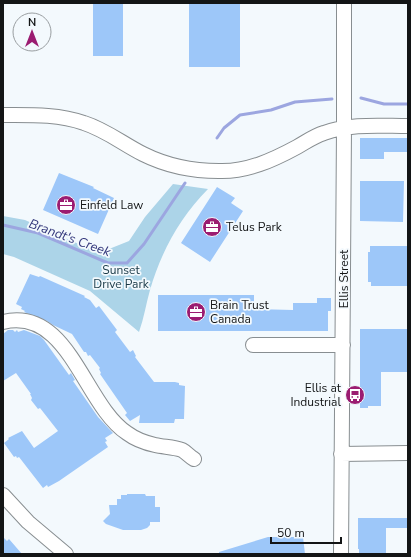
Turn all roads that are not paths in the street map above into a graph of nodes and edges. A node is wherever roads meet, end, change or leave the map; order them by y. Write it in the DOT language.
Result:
graph roads {
  1 [pos="344,3"];
  2 [pos="3,115"];
  3 [pos="408,126"];
  4 [pos="344,128"];
  5 [pos="3,322"];
  6 [pos="253,345"];
  7 [pos="343,345"];
  8 [pos="408,453"];
  9 [pos="341,454"];
  10 [pos="194,459"];
  11 [pos="3,495"];
  12 [pos="66,554"];
  13 [pos="341,554"];
  1 -- 4 [label="street, Ellis Street"];
  2 -- 4 [label="street"];
  3 -- 4 [label="street"];
  4 -- 7 [label="street, Ellis Street"];
  5 -- 10 [label="street"];
  6 -- 7 [label="street"];
  7 -- 9 [label="street, Ellis Street"];
  8 -- 9 [label="street"];
  9 -- 13 [label="street, Ellis Street"];
  11 -- 12 [label="street"];
}
